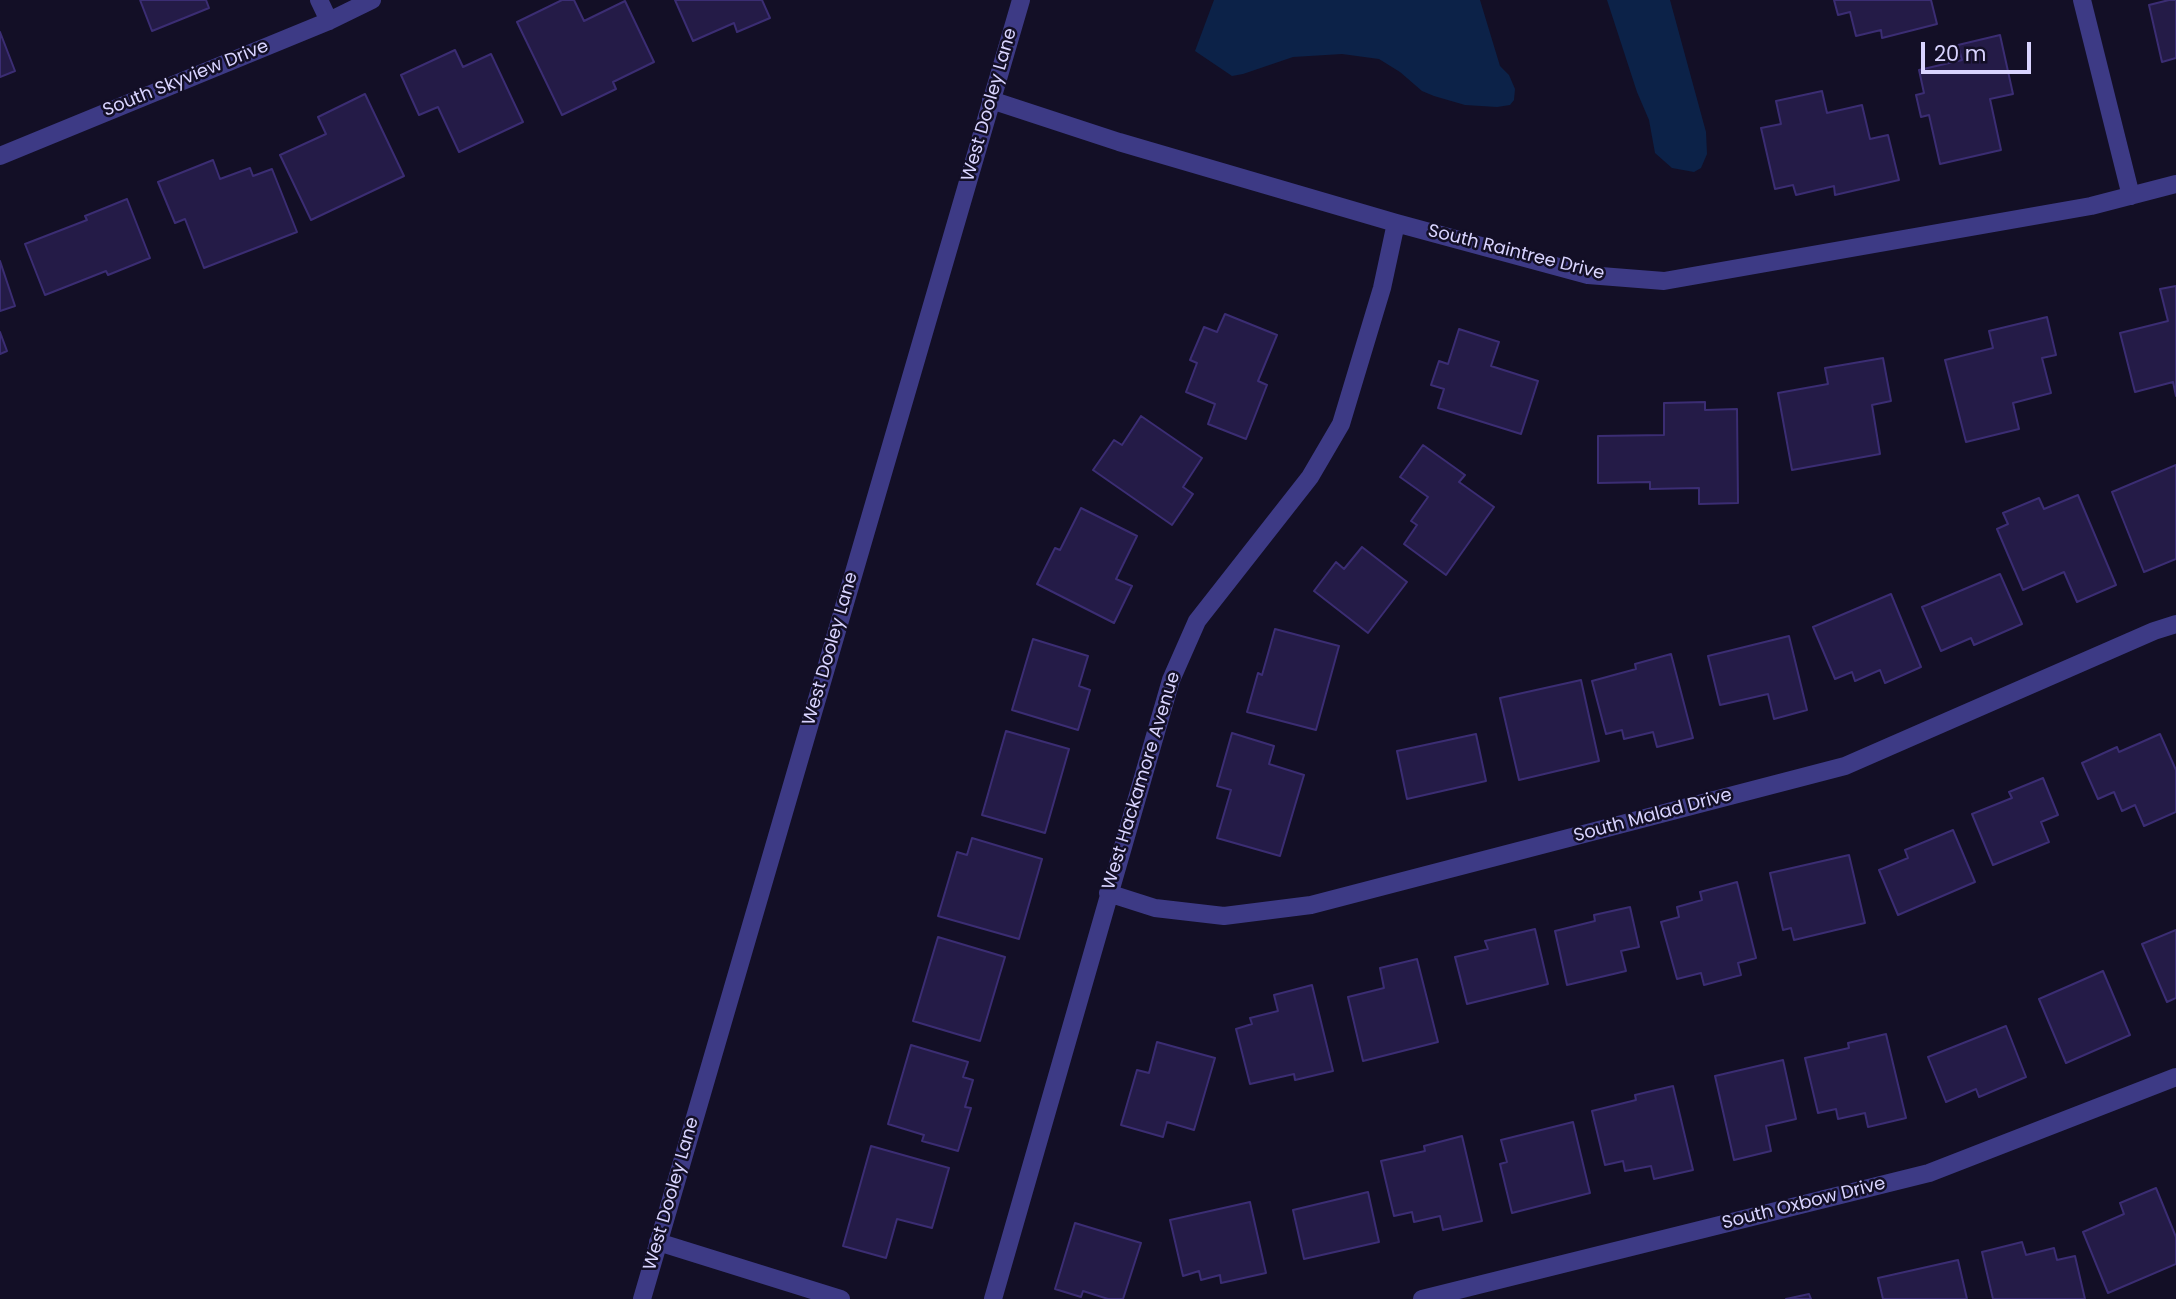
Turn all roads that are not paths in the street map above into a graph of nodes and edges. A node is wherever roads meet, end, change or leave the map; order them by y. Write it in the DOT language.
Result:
graph roads {
  1 [pos="319,0"];
  2 [pos="372,0"];
  3 [pos="1021,0"];
  4 [pos="2082,0"];
  5 [pos="329,21"];
  6 [pos="991,100"];
  7 [pos="0,156"];
  8 [pos="2176,184"];
  9 [pos="2131,195"];
  10 [pos="1396,223"];
  11 [pos="2176,624"];
  12 [pos="1108,893"];
  13 [pos="2176,1077"];
  14 [pos="658,1242"];
  15 [pos="642,1299"];
  16 [pos="841,1299"];
  17 [pos="993,1299"];
  18 [pos="1422,1299"];
  1 -- 5 [label="street"];
  2 -- 5 [label="street, South Skyview Drive"];
  3 -- 6 [label="street, West Dooley Lane"];
  4 -- 9 [label="street"];
  5 -- 7 [label="street, South Skyview Drive"];
  6 -- 10 [label="street, South Raintree Drive"];
  6 -- 14 [label="street, West Dooley Lane"];
  8 -- 9 [label="street, South Raintree Drive"];
  9 -- 10 [label="street, South Raintree Drive"];
  10 -- 12 [label="street, West Hackamore Avenue"];
  11 -- 12 [label="street, South Malad Drive"];
  12 -- 17 [label="street, West Hackamore Avenue"];
  13 -- 18 [label="street, South Oxbow Drive"];
  14 -- 15 [label="street, West Dooley Lane"];
  14 -- 16 [label="street"];
}
